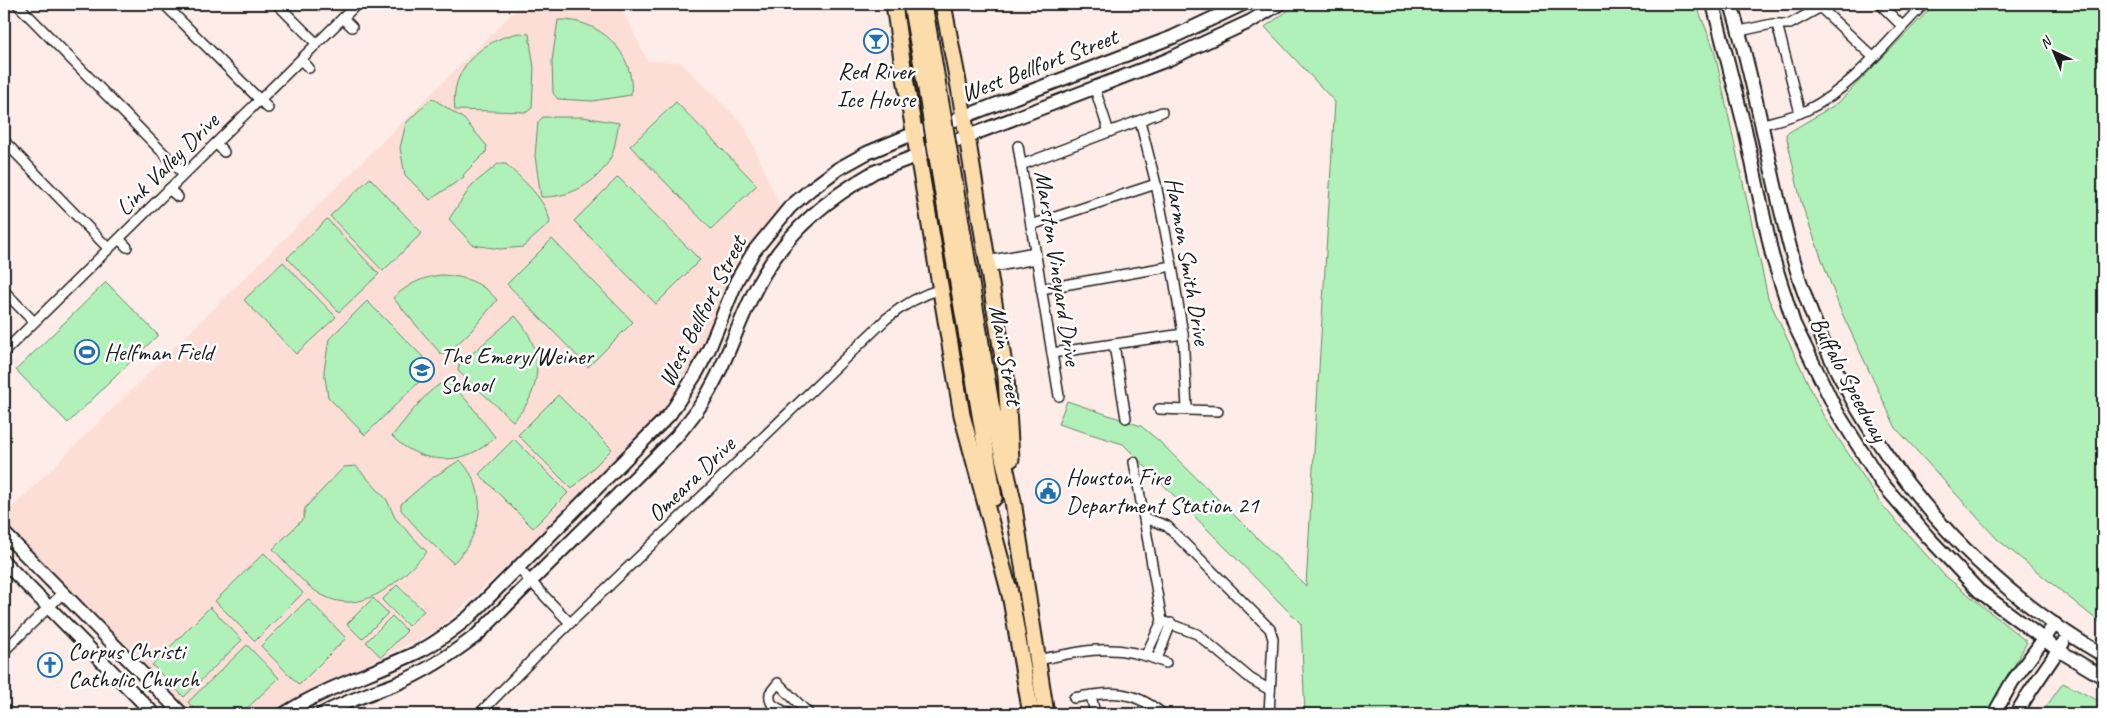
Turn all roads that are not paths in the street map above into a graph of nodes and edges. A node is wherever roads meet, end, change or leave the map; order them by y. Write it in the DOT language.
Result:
graph roads {
  1 [pos="16,4"];
  2 [pos="164,4"];
  3 [pos="277,4"];
  4 [pos="357,4"];
  5 [pos="894,4"];
  6 [pos="911,4"];
  7 [pos="924,4"];
  8 [pos="943,4"];
  9 [pos="1243,4"];
  10 [pos="1279,4"];
  11 [pos="1880,4"];
  12 [pos="1924,4"];
  13 [pos="1732,7"];
  14 [pos="1715,10"];
  15 [pos="343,18"];
  16 [pos="1212,20"];
  17 [pos="1777,24"];
  18 [pos="1902,26"];
  19 [pos="352,27"];
  20 [pos="1740,31"];
  21 [pos="1219,36"];
  22 [pos="317,44"];
  23 [pos="1872,57"];
  24 [pos="301,60"];
  25 [pos="309,68"];
  26 [pos="1088,69"];
  27 [pos="931,82"];
  28 [pos="1094,86"];
  29 [pos="958,87"];
  30 [pos="907,88"];
  31 [pos="260,100"];
  32 [pos="268,108"];
  33 [pos="1162,112"];
  34 [pos="1800,113"];
  35 [pos="963,117"];
  36 [pos="1140,121"];
  37 [pos="1763,124"];
  38 [pos="1745,129"];
  39 [pos="1109,132"];
  40 [pos="915,133"];
  41 [pos="966,137"];
  42 [pos="4,141"];
  43 [pos="216,143"];
  44 [pos="1018,146"];
  45 [pos="224,152"];
  46 [pos="919,154"];
  47 [pos="1021,165"];
  48 [pos="184,174"];
  49 [pos="973,177"];
  50 [pos="924,183"];
  51 [pos="1156,184"];
  52 [pos="948,187"];
  53 [pos="169,189"];
  54 [pos="178,198"];
  55 [pos="790,207"];
  56 [pos="804,222"];
  57 [pos="1031,225"];
  58 [pos="119,239"];
  59 [pos="126,247"];
  60 [pos="109,248"];
  61 [pos="1036,256"];
  62 [pos="988,264"];
  63 [pos="1172,266"];
  64 [pos="1798,271"];
  65 [pos="1780,279"];
  66 [pos="941,289"];
  67 [pos="1042,289"];
  68 [pos="4,291"];
  69 [pos="721,318"];
  70 [pos="34,322"];
  71 [pos="740,326"];
  72 [pos="1183,334"];
  73 [pos="1114,345"];
  74 [pos="4,352"];
  75 [pos="1052,353"];
  76 [pos="1059,396"];
  77 [pos="1853,403"];
  78 [pos="1187,408"];
  79 [pos="1159,409"];
  80 [pos="1218,411"];
  81 [pos="1837,412"];
  82 [pos="1126,418"];
  83 [pos="653,432"];
  84 [pos="667,446"];
  85 [pos="1134,462"];
  86 [pos="1013,501"];
  87 [pos="1145,518"];
  88 [pos="1942,526"];
  89 [pos="4,533"];
  90 [pos="1928,537"];
  91 [pos="4,562"];
  92 [pos="518,568"];
  93 [pos="530,582"];
  94 [pos="63,593"];
  95 [pos="1011,598"];
  96 [pos="48,607"];
  97 [pos="1162,621"];
  98 [pos="570,623"];
  99 [pos="1171,623"];
  100 [pos="2055,624"];
  101 [pos="2069,634"];
  102 [pos="2044,639"];
  103 [pos="2058,650"];
  104 [pos="4,651"];
  105 [pos="1146,655"];
  106 [pos="2103,655"];
  107 [pos="1037,660"];
  108 [pos="2103,678"];
  109 [pos="344,683"];
  110 [pos="1270,690"];
  111 [pos="1091,695"];
  112 [pos="1074,698"];
  113 [pos="349,701"];
  114 [pos="154,714"];
  115 [pos="182,714"];
  116 [pos="284,714"];
  117 [pos="322,714"];
  118 [pos="479,714"];
  119 [pos="789,714"];
  120 [pos="808,714"];
  121 [pos="1031,714"];
  122 [pos="1046,714"];
  123 [pos="1095,714"];
  124 [pos="1162,714"];
  125 [pos="1269,714"];
  126 [pos="1994,714"];
  127 [pos="2016,714"];
  1 -- 48 [label="street"];
  2 -- 31 [label="street"];
  3 -- 22 [label="street"];
  4 -- 15 [label="street, Link Valley Drive"];
  5 -- 30 [label="highway"];
  6 -- 27 [label="highway, Main Street"];
  7 -- 27 [label="highway, Main Street"];
  8 -- 29 [label="highway"];
  9 -- 16 [label="main road, West Bellfort Street"];
  10 -- 21 [label="main road, West Bellfort Street"];
  11 -- 18 [label="street"];
  12 -- 18 [label="street"];
  13 -- 14 [label="main road"];
  13 -- 20 [label="main road, Buffalo Speedway"];
  14 -- 38 [label="main road, Buffalo Speedway"];
  15 -- 19 [label="street"];
  15 -- 22 [label="street, Link Valley Drive"];
  16 -- 21 [label="main road"];
  16 -- 26 [label="main road, West Bellfort Street"];
  17 -- 20 [label="street"];
  17 -- 23 [label="street"];
  17 -- 34 [label="street"];
  18 -- 23 [label="street"];
  20 -- 37 [label="main road, Buffalo Speedway"];
  21 -- 28 [label="main road, West Bellfort Street"];
  22 -- 24 [label="street, Link Valley Drive"];
  23 -- 34 [label="street"];
  24 -- 25 [label="street"];
  24 -- 31 [label="street, Link Valley Drive"];
  26 -- 28 [label="main road"];
  26 -- 35 [label="main road, West Bellfort Street"];
  27 -- 52 [label="highway, Main Street, bridge"];
  28 -- 39 [label="street"];
  28 -- 41 [label="main road, West Bellfort Street"];
  29 -- 30 [label="highway"];
  29 -- 35 [label="highway"];
  30 -- 40 [label="highway"];
  31 -- 32 [label="street"];
  31 -- 43 [label="street, Link Valley Drive"];
  33 -- 36 [label="street"];
  34 -- 37 [label="street"];
  35 -- 40 [label="main road, West Bellfort Street"];
  35 -- 41 [label="highway"];
  36 -- 39 [label="street"];
  36 -- 51 [label="street, Harmon Smith Drive"];
  37 -- 38 [label="main road"];
  37 -- 64 [label="main road, Buffalo Speedway"];
  38 -- 65 [label="main road, Buffalo Speedway"];
  39 -- 47 [label="street"];
  40 -- 46 [label="highway"];
  40 -- 55 [label="main road, West Bellfort Street"];
  41 -- 46 [label="main road, West Bellfort Street"];
  41 -- 49 [label="highway"];
  42 -- 60 [label="street"];
  43 -- 45 [label="street"];
  43 -- 48 [label="street, Link Valley Drive"];
  44 -- 47 [label="street, Marston Vineyard Drive"];
  46 -- 50 [label="highway"];
  46 -- 56 [label="main road, West Bellfort Street"];
  47 -- 57 [label="street, Marston Vineyard Drive"];
  48 -- 53 [label="street, Link Valley Drive"];
  49 -- 50 [label="highway"];
  49 -- 62 [label="highway"];
  50 -- 66 [label="highway"];
  51 -- 57 [label="street"];
  51 -- 63 [label="street, Harmon Smith Drive"];
  52 -- 86 [label="highway, Main Street"];
  52 -- 95 [label="highway, Main Street"];
  53 -- 54 [label="street"];
  53 -- 58 [label="street, Link Valley Drive"];
  55 -- 56 [label="main road"];
  55 -- 69 [label="main road, West Bellfort Street"];
  56 -- 71 [label="main road, West Bellfort Street"];
  57 -- 61 [label="street, Marston Vineyard Drive"];
  58 -- 59 [label="street"];
  58 -- 60 [label="street, Link Valley Drive"];
  60 -- 70 [label="street, Link Valley Drive"];
  61 -- 62 [label="street"];
  61 -- 67 [label="street, Marston Vineyard Drive"];
  62 -- 86 [label="highway"];
  63 -- 67 [label="street"];
  63 -- 72 [label="street, Harmon Smith Drive"];
  64 -- 65 [label="main road"];
  64 -- 77 [label="main road, Buffalo Speedway"];
  65 -- 81 [label="main road, Buffalo Speedway"];
  66 -- 95 [label="highway"];
  66 -- 98 [label="street, Omeara Drive"];
  67 -- 75 [label="street, Marston Vineyard Drive"];
  68 -- 70 [label="street"];
  69 -- 71 [label="main road"];
  69 -- 83 [label="main road, West Bellfort Street"];
  70 -- 74 [label="street, Link Valley Drive"];
  71 -- 84 [label="main road, West Bellfort Street"];
  72 -- 73 [label="street"];
  72 -- 78 [label="street, Harmon Smith Drive"];
  73 -- 75 [label="street"];
  73 -- 82 [label="street"];
  75 -- 76 [label="street, Marston Vineyard Drive"];
  77 -- 81 [label="main road"];
  77 -- 88 [label="main road, Buffalo Speedway"];
  78 -- 79 [label="street"];
  78 -- 80 [label="street"];
  81 -- 90 [label="main road, Buffalo Speedway"];
  83 -- 84 [label="main road"];
  83 -- 92 [label="main road, West Bellfort Street"];
  84 -- 93 [label="main road, West Bellfort Street"];
  85 -- 87 [label="street"];
  86 -- 107 [label="highway, Main Street"];
  87 -- 97 [label="street"];
  87 -- 110 [label="street"];
  88 -- 90 [label="main road"];
  88 -- 100 [label="main road, Buffalo Speedway"];
  89 -- 94 [label="main road"];
  90 -- 102 [label="main road, Buffalo Speedway"];
  91 -- 96 [label="main road"];
  92 -- 93 [label="street"];
  92 -- 109 [label="main road, West Bellfort Street"];
  93 -- 98 [label="street"];
  93 -- 113 [label="main road, West Bellfort Street"];
  94 -- 96 [label="street"];
  94 -- 115 [label="main road"];
  95 -- 121 [label="highway, Main Street"];
  96 -- 104 [label="street"];
  96 -- 114 [label="main road"];
  97 -- 99 [label="street"];
  97 -- 105 [label="street"];
  98 -- 118 [label="street, Omeara Drive"];
  99 -- 105 [label="street"];
  99 -- 110 [label="street"];
  100 -- 101 [label="main road, Buffalo Speedway"];
  100 -- 102 [label="main road"];
  101 -- 103 [label="main road"];
  101 -- 106 [label="main road, Buffalo Speedway"];
  102 -- 103 [label="main road, Buffalo Speedway"];
  102 -- 126 [label="main road"];
  103 -- 108 [label="main road, Buffalo Speedway"];
  103 -- 127 [label="main road"];
  105 -- 107 [label="street"];
  107 -- 122 [label="highway, Main Street"];
  109 -- 113 [label="main road"];
  109 -- 116 [label="main road, West Bellfort Street"];
  110 -- 125 [label="street"];
  111 -- 112 [label="street"];
  111 -- 123 [label="street"];
  111 -- 124 [label="street"];
  113 -- 117 [label="main road, West Bellfort Street"];
  119 -- 120 [label="street"];
}
